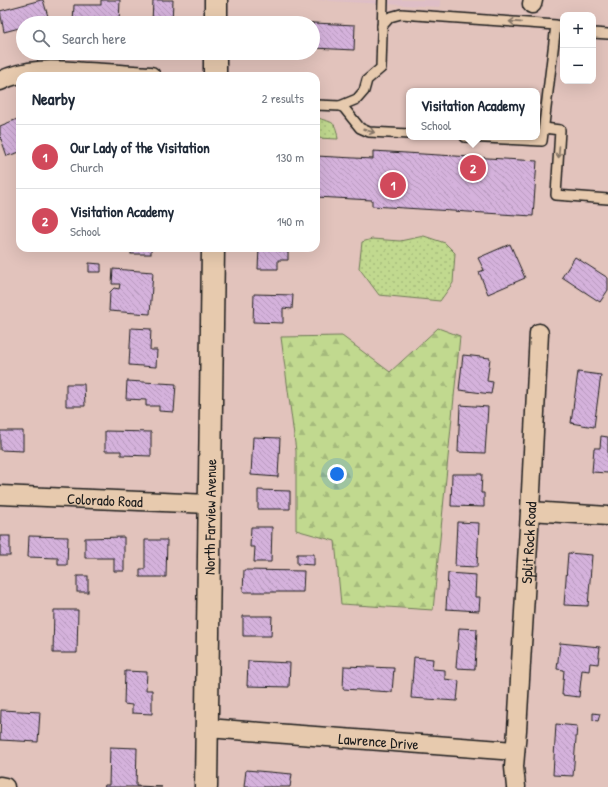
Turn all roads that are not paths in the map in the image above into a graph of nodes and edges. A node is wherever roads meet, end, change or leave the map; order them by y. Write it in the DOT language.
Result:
graph roads {
  1 [pos="216,0"];
  2 [pos="383,0"];
  3 [pos="533,2"];
  4 [pos="216,16"];
  5 [pos="532,23"];
  6 [pos="382,26"];
  7 [pos="559,33"];
  8 [pos="596,34"];
  9 [pos="608,34"];
  10 [pos="215,60"];
  11 [pos="25,72"];
  12 [pos="91,72"];
  13 [pos="215,72"];
  14 [pos="16,74"];
  15 [pos="0,81"];
  16 [pos="320,105"];
  17 [pos="340,106"];
  18 [pos="544,128"];
  19 [pos="406,134"];
  20 [pos="523,140"];
  21 [pos="608,199"];
  22 [pos="213,252"];
  23 [pos="539,333"];
  24 [pos="0,495"];
  25 [pos="209,504"];
  26 [pos="530,511"];
  27 [pos="608,516"];
  28 [pos="206,728"];
  29 [pos="515,751"];
  30 [pos="0,786"];
  31 [pos="5,787"];
  32 [pos="206,787"];
  33 [pos="516,787"];
  1 -- 4 [label="street"];
  2 -- 6 [label="lane"];
  3 -- 5 [label="lane"];
  5 -- 6 [label="lane, one-way"];
  5 -- 7 [label="lane"];
  6 -- 17 [label="lane"];
  7 -- 18 [label="lane"];
  8 -- 9 [label="lane"];
  10 -- 13 [label="street"];
  11 -- 12 [label="street"];
  14 -- 15 [label="street"];
  16 -- 17 [label="lane"];
  17 -- 19 [label="lane, one-way"];
  18 -- 20 [label="lane"];
  18 -- 21 [label="lane, one-way"];
  22 -- 25 [label="street, North Farview Avenue"];
  23 -- 26 [label="street, Split Rock Road"];
  24 -- 25 [label="street, Colorado Road"];
  25 -- 28 [label="street, North Farview Avenue"];
  26 -- 27 [label="street"];
  26 -- 29 [label="street, Split Rock Road"];
  28 -- 29 [label="street, Lawrence Drive"];
  28 -- 32 [label="street, North Farview Avenue"];
  29 -- 33 [label="street"];
  30 -- 31 [label="street"];
}
